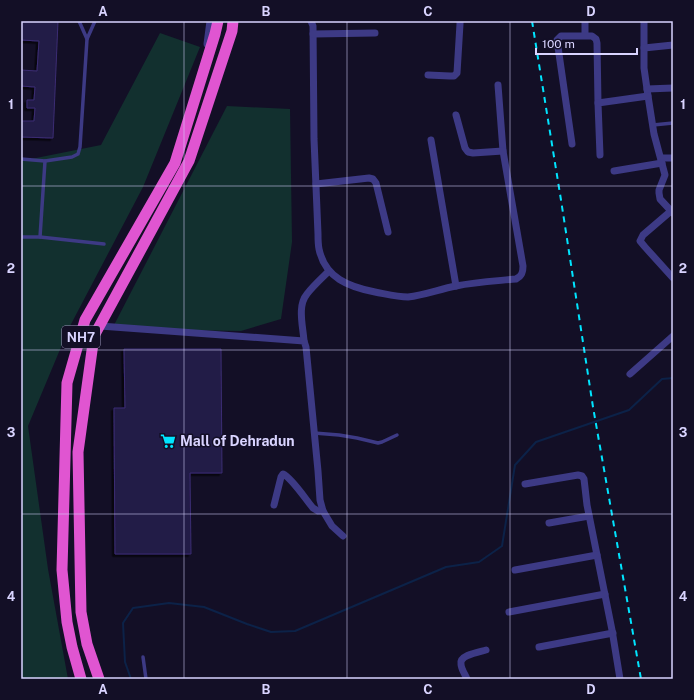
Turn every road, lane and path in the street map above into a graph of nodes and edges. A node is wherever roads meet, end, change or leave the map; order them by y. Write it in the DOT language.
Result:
graph roads {
  1 [pos="79,21"];
  2 [pos="95,21"];
  3 [pos="211,21"];
  4 [pos="218,21"];
  5 [pos="233,21"];
  6 [pos="311,21"];
  7 [pos="460,21"];
  8 [pos="585,21"];
  9 [pos="644,21"];
  10 [pos="375,33"];
  11 [pos="313,34"];
  12 [pos="584,35"];
  13 [pos="87,39"];
  14 [pos="673,45"];
  15 [pos="644,48"];
  16 [pos="203,75"];
  17 [pos="428,75"];
  18 [pos="498,85"];
  19 [pos="673,88"];
  20 [pos="648,92"];
  21 [pos="598,103"];
  22 [pos="456,115"];
  23 [pos="673,124"];
  24 [pos="653,125"];
  25 [pos="431,140"];
  26 [pos="572,144"];
  27 [pos="503,151"];
  28 [pos="600,154"];
  29 [pos="673,158"];
  30 [pos="21,159"];
  31 [pos="45,161"];
  32 [pos="661,161"];
  33 [pos="614,171"];
  34 [pos="316,184"];
  35 [pos="672,212"];
  36 [pos="388,232"];
  37 [pos="21,237"];
  38 [pos="40,237"];
  39 [pos="104,244"];
  40 [pos="329,271"];
  41 [pos="673,278"];
  42 [pos="456,286"];
  43 [pos="100,326"];
  44 [pos="673,336"];
  45 [pos="304,341"];
  46 [pos="630,374"];
  47 [pos="314,433"];
  48 [pos="397,435"];
  49 [pos="525,484"];
  50 [pos="274,505"];
  51 [pos="323,511"];
  52 [pos="589,516"];
  53 [pos="549,523"];
  54 [pos="343,536"];
  55 [pos="597,555"];
  56 [pos="515,570"];
  57 [pos="605,594"];
  58 [pos="509,612"];
  59 [pos="613,633"];
  60 [pos="539,647"];
  61 [pos="486,650"];
  62 [pos="143,657"];
  63 [pos="95,668"];
  64 [pos="80,677"];
  65 [pos="99,679"];
  66 [pos="103,679"];
  67 [pos="146,679"];
  68 [pos="467,679"];
  69 [pos="620,679"];
  1 -- 13 [label="lane"];
  2 -- 13 [label="lane"];
  3 -- 16 [label="street"];
  4 -- 16 [label="highway, NH7"];
  5 -- 43 [label="highway, NH7"];
  6 -- 11 [label="street"];
  7 -- 17 [label="street"];
  8 -- 12 [label="street"];
  9 -- 15 [label="street"];
  10 -- 11 [label="street"];
  11 -- 34 [label="street"];
  12 -- 21 [label="street"];
  12 -- 26 [label="street"];
  13 -- 31 [label="lane"];
  14 -- 15 [label="street"];
  15 -- 20 [label="street"];
  16 -- 64 [label="highway, NH7"];
  18 -- 27 [label="street"];
  19 -- 20 [label="street"];
  20 -- 21 [label="street"];
  20 -- 24 [label="street"];
  21 -- 28 [label="street"];
  22 -- 27 [label="street"];
  23 -- 24 [label="lane"];
  24 -- 32 [label="street"];
  25 -- 42 [label="street"];
  27 -- 42 [label="street"];
  29 -- 32 [label="street"];
  30 -- 31 [label="lane"];
  31 -- 38 [label="lane"];
  32 -- 33 [label="street"];
  32 -- 35 [label="street"];
  34 -- 36 [label="street"];
  34 -- 40 [label="street"];
  35 -- 41 [label="street"];
  37 -- 38 [label="lane"];
  38 -- 39 [label="lane"];
  40 -- 42 [label="street"];
  40 -- 45 [label="street"];
  43 -- 45 [label="street"];
  43 -- 63 [label="highway, NH7"];
  44 -- 46 [label="street"];
  45 -- 47 [label="street"];
  47 -- 48 [label="lane"];
  47 -- 51 [label="street"];
  49 -- 52 [label="street"];
  50 -- 51 [label="street"];
  51 -- 54 [label="street"];
  52 -- 53 [label="street"];
  52 -- 55 [label="street"];
  55 -- 56 [label="street"];
  55 -- 57 [label="street"];
  57 -- 58 [label="street"];
  57 -- 59 [label="street"];
  59 -- 60 [label="street"];
  59 -- 69 [label="street"];
  61 -- 68 [label="street"];
  62 -- 67 [label="lane"];
  63 -- 65 [label="highway, NH7"];
  63 -- 66 [label="street"];
}
